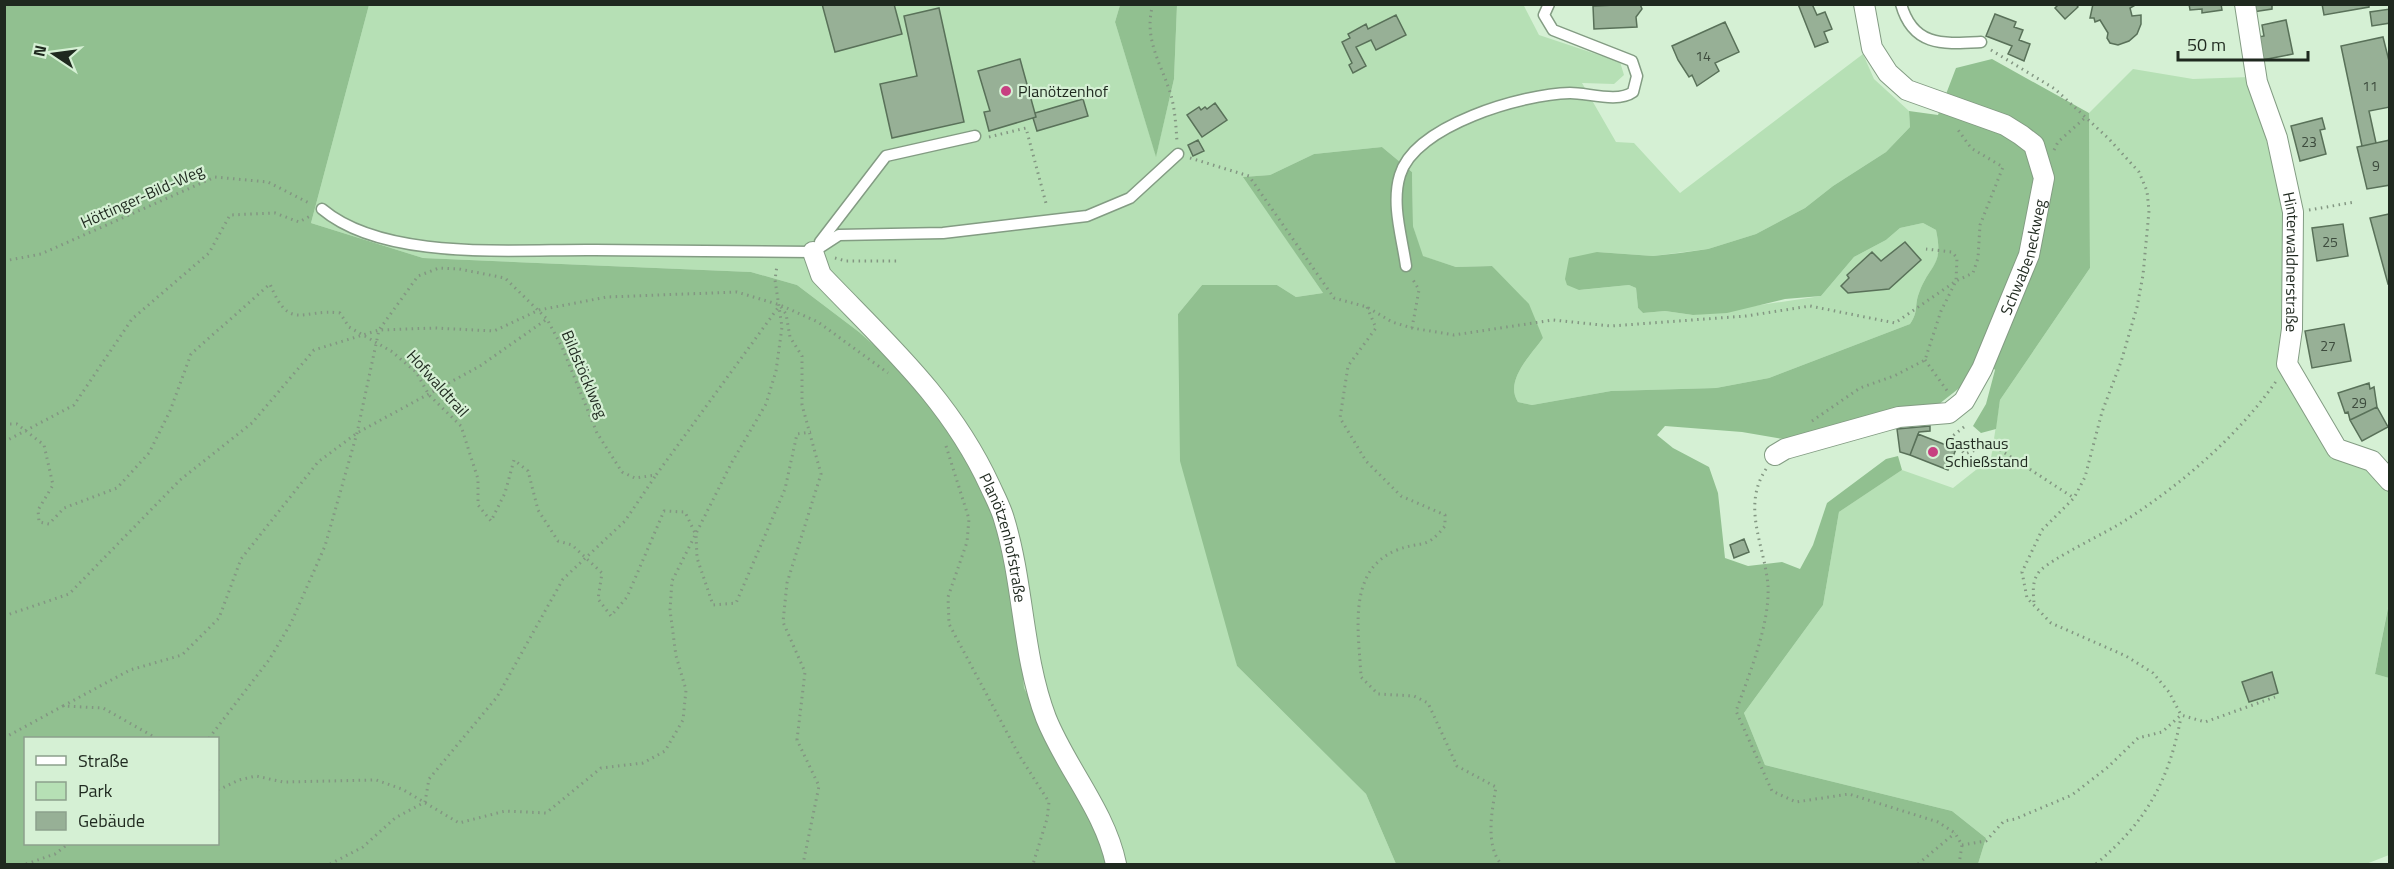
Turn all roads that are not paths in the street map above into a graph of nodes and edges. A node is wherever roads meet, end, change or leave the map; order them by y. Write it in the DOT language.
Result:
graph roads {
  1 [pos="1549,4"];
  2 [pos="1864,4"];
  3 [pos="1900,4"];
  4 [pos="2245,4"];
  5 [pos="1981,42"];
  6 [pos="975,136"];
  7 [pos="1178,154"];
  8 [pos="322,209"];
  9 [pos="813,252"];
  10 [pos="1406,266"];
  11 [pos="1775,455"];
  12 [pos="2390,481"];
  13 [pos="1116,864"];
  1 -- 10 [label="lane"];
  2 -- 11 [label="street, Schwabeneckweg"];
  3 -- 5 [label="lane"];
  4 -- 12 [label="street, Hinterwaldnerstraße"];
  6 -- 9 [label="lane"];
  7 -- 9 [label="lane"];
  8 -- 9 [label="lane"];
  9 -- 13 [label="street, Planötzenhofstraße"];
}
